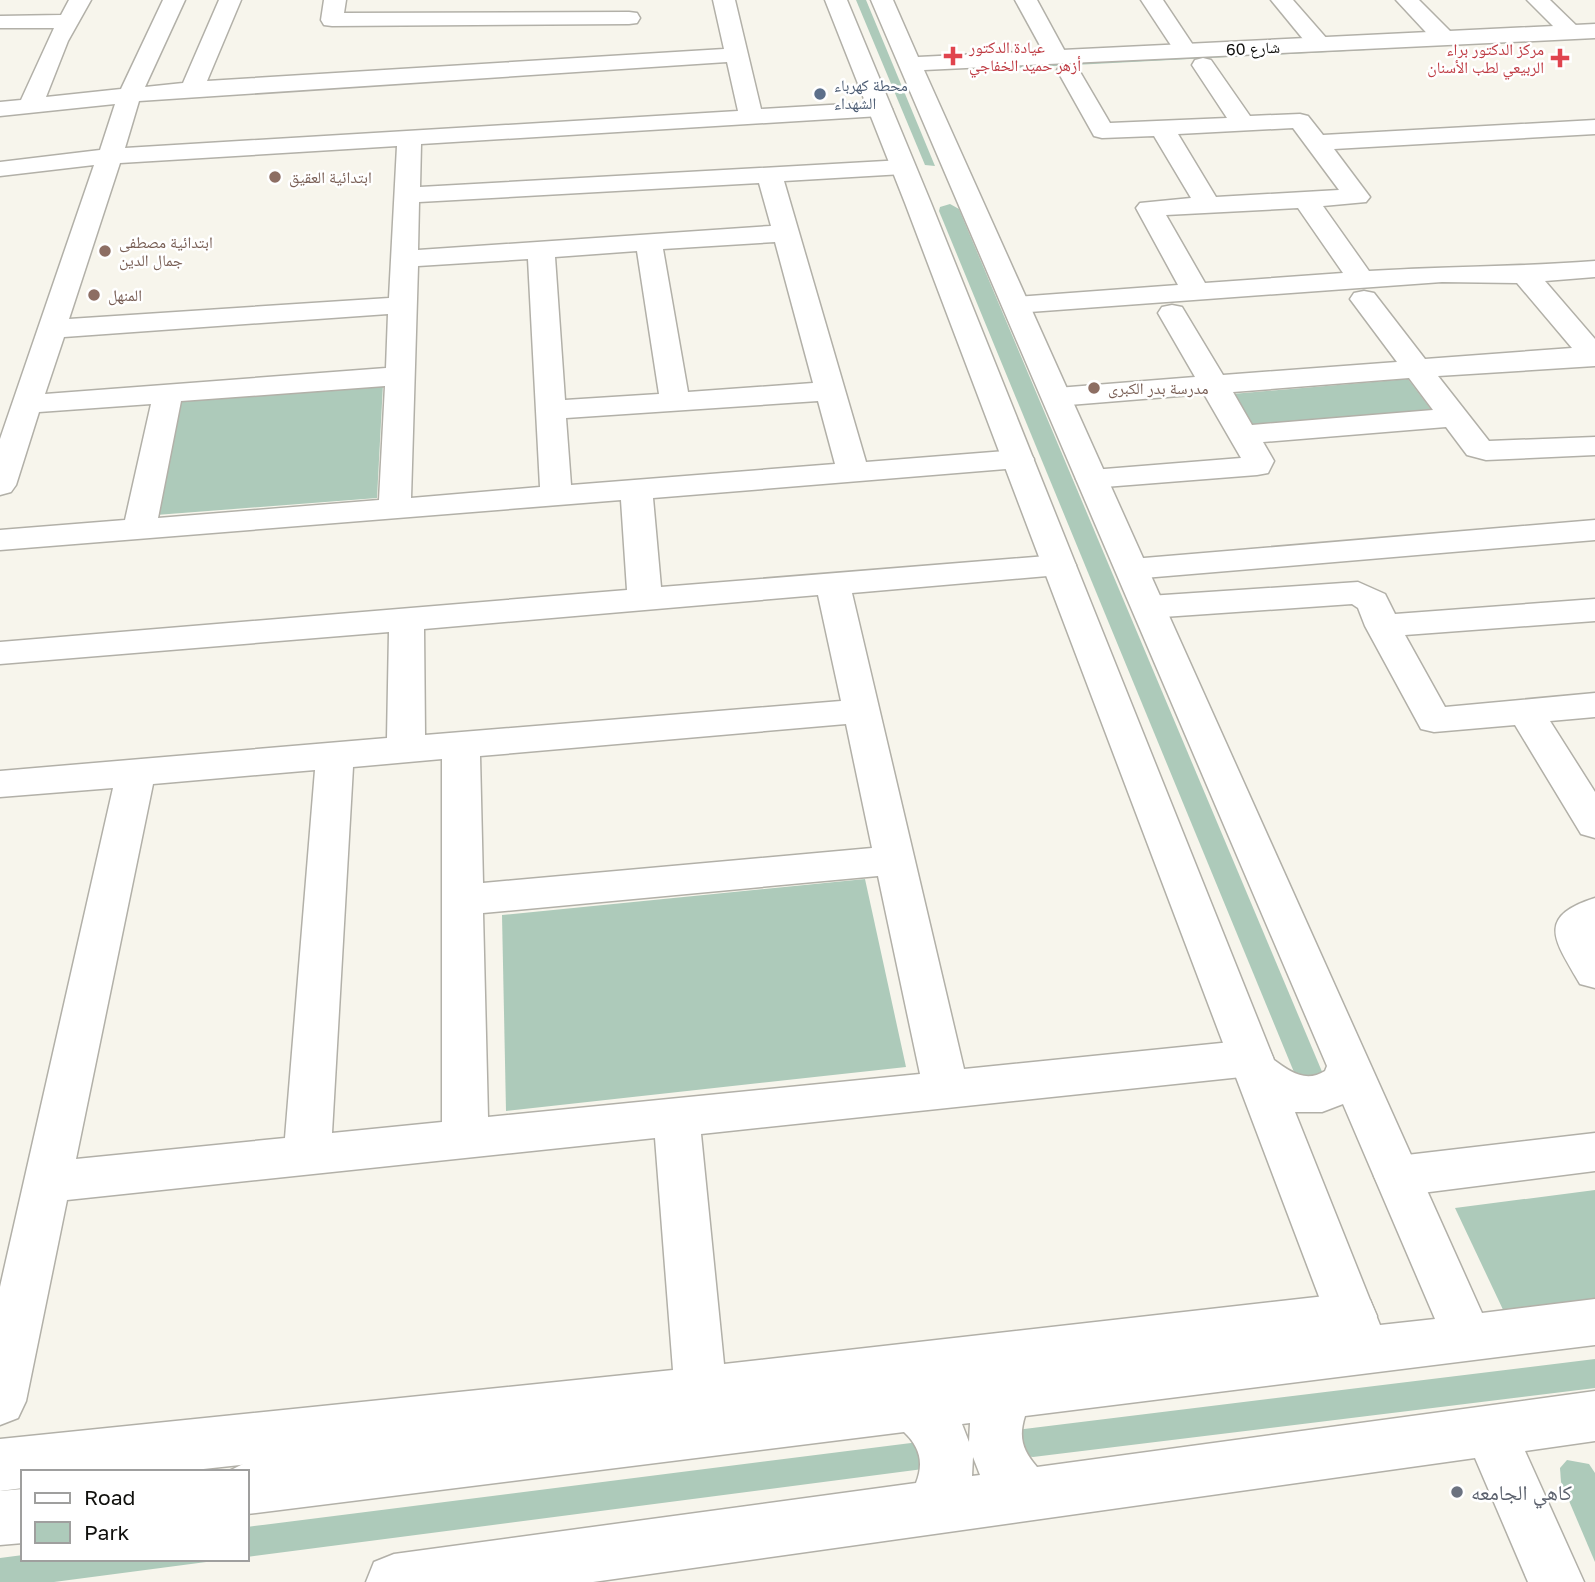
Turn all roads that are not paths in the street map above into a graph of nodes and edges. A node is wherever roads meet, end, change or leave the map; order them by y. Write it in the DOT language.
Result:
graph roads {
  1 [pos="80,0"];
  2 [pos="174,0"];
  3 [pos="230,0"];
  4 [pos="335,0"];
  5 [pos="724,0"];
  6 [pos="836,0"];
  7 [pos="883,0"];
  8 [pos="1026,0"];
  9 [pos="1152,0"];
  10 [pos="1282,0"];
  11 [pos="1407,0"];
  12 [pos="1538,0"];
  13 [pos="628,9"];
  14 [pos="488,19"];
  15 [pos="374,20"];
  16 [pos="69,21"];
  17 [pos="0,22"];
  18 [pos="1595,31"];
  19 [pos="1572,32"];
  20 [pos="1443,37"];
  21 [pos="1595,44"];
  22 [pos="1320,45"];
  23 [pos="1409,46"];
  24 [pos="1362,49"];
  25 [pos="736,55"];
  26 [pos="1195,58"];
  27 [pos="637,61"];
  28 [pos="1063,64"];
  29 [pos="491,70"];
  30 [pos="914,71"];
  31 [pos="368,78"];
  32 [pos="192,89"];
  33 [pos="130,95"];
  34 [pos="30,107"];
  35 [pos="880,109"];
  36 [pos="0,110"];
  37 [pos="751,117"];
  38 [pos="1243,124"];
  39 [pos="1595,127"];
  40 [pos="1162,128"];
  41 [pos="409,138"];
  42 [pos="1317,143"];
  43 [pos="110,156"];
  44 [pos="0,169"];
  45 [pos="769,174"];
  46 [pos="931,181"];
  47 [pos="407,195"];
  48 [pos="1305,200"];
  49 [pos="1208,205"];
  50 [pos="785,233"];
  51 [pos="649,242"];
  52 [pos="541,249"];
  53 [pos="405,259"];
  54 [pos="1595,269"];
  55 [pos="1525,275"];
  56 [pos="1364,289"];
  57 [pos="1196,292"];
  58 [pos="1307,294"];
  59 [pos="403,305"];
  60 [pos="1172,313"];
  61 [pos="1020,315"];
  62 [pos="52,329"];
  63 [pos="1594,356"];
  64 [pos="1418,369"];
  65 [pos="400,376"];
  66 [pos="1213,385"];
  67 [pos="830,391"];
  68 [pos="168,394"];
  69 [pos="1057,397"];
  70 [pos="676,401"];
  71 [pos="27,404"];
  72 [pos="551,410"];
  73 [pos="1453,417"];
  74 [pos="1242,435"];
  75 [pos="1595,446"];
  76 [pos="1018,460"];
  77 [pos="2,470"];
  78 [pos="853,472"];
  79 [pos="1092,479"];
  80 [pos="636,489"];
  81 [pos="556,496"];
  82 [pos="395,509"];
  83 [pos="139,529"];
  84 [pos="1595,530"];
  85 [pos="0,540"];
  86 [pos="1059,565"];
  87 [pos="1132,569"];
  88 [pos="833,584"];
  89 [pos="645,599"];
  90 [pos="1149,607"];
  91 [pos="1590,617"];
  92 [pos="408,619"];
  93 [pos="1382,626"];
  94 [pos="0,653"];
  95 [pos="1595,705"];
  96 [pos="861,710"];
  97 [pos="1526,712"];
  98 [pos="461,744"];
  99 [pos="406,749"];
  100 [pos="335,755"];
  101 [pos="136,772"];
  102 [pos="0,784"];
  103 [pos="1595,824"];
  104 [pos="895,860"];
  105 [pos="463,900"];
  106 [pos="1595,913"];
  107 [pos="1595,972"];
  108 [pos="1350,1064"];
  109 [pos="1255,1065"];
  110 [pos="946,1089"];
  111 [pos="676,1117"];
  112 [pos="465,1139"];
  113 [pos="1595,1152"];
  114 [pos="307,1155"];
  115 [pos="1398,1176"];
  116 [pos="47,1182"];
  117 [pos="1595,1322"];
  118 [pos="1359,1333"];
  119 [pos="1468,1337"];
  120 [pos="701,1391"];
  121 [pos="1009,1394"];
  122 [pos="0,1401"];
  123 [pos="914,1406"];
  124 [pos="1595,1416"];
  125 [pos="1490,1431"];
  126 [pos="0,1465"];
  127 [pos="248,1488"];
  128 [pos="1030,1496"];
  129 [pos="931,1509"];
  130 [pos="21,1516"];
  131 [pos="0,1518"];
  132 [pos="587,1569"];
  133 [pos="394,1582"];
  134 [pos="1556,1582"];
  1 -- 16 [label="street"];
  2 -- 33 [label="street"];
  3 -- 32 [label="street"];
  4 -- 15 [label="street"];
  5 -- 25 [label="street"];
  6 -- 35 [label="street"];
  7 -- 30 [label="street"];
  8 -- 28 [label="street"];
  9 -- 26 [label="street"];
  10 -- 22 [label="street"];
  11 -- 20 [label="street"];
  12 -- 19 [label="street"];
  13 -- 14 [label="street"];
  13 -- 27 [label="street"];
  14 -- 15 [label="street"];
  14 -- 29 [label="street"];
  15 -- 31 [label="street"];
  16 -- 17 [label="street"];
  16 -- 34 [label="street"];
  18 -- 19 [label="street, شارع 60"];
  19 -- 20 [label="street, شارع 60"];
  20 -- 23 [label="street, شارع 60"];
  21 -- 23 [label="street, شارع 60"];
  22 -- 24 [label="street, شارع 60"];
  22 -- 26 [label="street, شارع 60"];
  23 -- 24 [label="street, شارع 60"];
  24 -- 26 [label="street, شارع 60"];
  25 -- 27 [label="street"];
  25 -- 37 [label="street"];
  26 -- 28 [label="street, شارع 60"];
  26 -- 38 [label="street"];
  27 -- 29 [label="street"];
  28 -- 30 [label="street, شارع 60"];
  28 -- 40 [label="street"];
  29 -- 31 [label="street"];
  30 -- 46 [label="street"];
  31 -- 32 [label="street"];
  32 -- 33 [label="street"];
  33 -- 34 [label="street"];
  33 -- 43 [label="street"];
  34 -- 36 [label="street"];
  35 -- 37 [label="street"];
  35 -- 46 [label="street"];
  37 -- 41 [label="street"];
  38 -- 40 [label="street"];
  38 -- 42 [label="street"];
  39 -- 42 [label="street"];
  40 -- 49 [label="street"];
  41 -- 43 [label="street"];
  41 -- 47 [label="street"];
  42 -- 48 [label="street"];
  43 -- 44 [label="street"];
  43 -- 62 [label="street"];
  45 -- 46 [label="street"];
  45 -- 47 [label="street"];
  45 -- 50 [label="street"];
  46 -- 61 [label="street"];
  46 -- 76 [label="street"];
  47 -- 53 [label="street"];
  48 -- 49 [label="street"];
  48 -- 56 [label="street"];
  49 -- 57 [label="street"];
  50 -- 51 [label="street"];
  50 -- 67 [label="street"];
  51 -- 52 [label="street"];
  51 -- 70 [label="street"];
  52 -- 53 [label="street"];
  52 -- 72 [label="street"];
  53 -- 59 [label="street"];
  54 -- 55 [label="street"];
  55 -- 56 [label="street"];
  55 -- 63 [label="street"];
  56 -- 58 [label="street"];
  56 -- 64 [label="street"];
  57 -- 58 [label="street"];
  57 -- 61 [label="street"];
  58 -- 60 [label="street"];
  59 -- 62 [label="street"];
  59 -- 65 [label="street"];
  60 -- 61 [label="street"];
  60 -- 66 [label="street"];
  61 -- 69 [label="street"];
  62 -- 71 [label="street"];
  63 -- 64 [label="street"];
  64 -- 66 [label="street"];
  64 -- 73 [label="street"];
  65 -- 68 [label="street"];
  65 -- 82 [label="street"];
  66 -- 69 [label="street"];
  66 -- 74 [label="street"];
  67 -- 70 [label="street"];
  67 -- 78 [label="street"];
  68 -- 71 [label="street"];
  68 -- 83 [label="street"];
  69 -- 79 [label="street"];
  70 -- 72 [label="street"];
  71 -- 77 [label="street"];
  72 -- 81 [label="street"];
  73 -- 74 [label="street"];
  73 -- 75 [label="street"];
  74 -- 79 [label="street"];
  76 -- 78 [label="street"];
  76 -- 86 [label="street"];
  78 -- 80 [label="street"];
  79 -- 87 [label="street"];
  80 -- 81 [label="street"];
  80 -- 89 [label="street"];
  81 -- 82 [label="street"];
  82 -- 83 [label="street"];
  83 -- 85 [label="street"];
  84 -- 87 [label="street"];
  86 -- 88 [label="street"];
  86 -- 109 [label="street"];
  87 -- 90 [label="street"];
  88 -- 89 [label="street"];
  88 -- 96 [label="street"];
  89 -- 92 [label="street"];
  90 -- 93 [label="street"];
  90 -- 108 [label="street"];
  91 -- 93 [label="street"];
  92 -- 94 [label="street"];
  92 -- 99 [label="street"];
  93 -- 97 [label="street"];
  95 -- 97 [label="street"];
  96 -- 98 [label="street"];
  96 -- 104 [label="street"];
  97 -- 103 [label="street"];
  98 -- 99 [label="street"];
  98 -- 105 [label="street"];
  99 -- 100 [label="street"];
  100 -- 101 [label="street"];
  100 -- 114 [label="street"];
  101 -- 102 [label="street"];
  101 -- 116 [label="street"];
  104 -- 105 [label="street"];
  104 -- 110 [label="street"];
  105 -- 112 [label="street"];
  106 -- 107 [label="street"];
  108 -- 109 [label="street"];
  108 -- 115 [label="street"];
  109 -- 110 [label="street"];
  109 -- 118 [label="street"];
  110 -- 111 [label="street"];
  111 -- 112 [label="street"];
  111 -- 120 [label="street"];
  112 -- 114 [label="street"];
  113 -- 115 [label="street"];
  114 -- 116 [label="street"];
  115 -- 119 [label="street"];
  116 -- 122 [label="street"];
  117 -- 119 [label="street"];
  118 -- 119 [label="street"];
  118 -- 120 [label="street"];
  118 -- 121 [label="street"];
  120 -- 126 [label="street"];
  121 -- 123 [label="street"];
  121 -- 128 [label="street"];
  123 -- 127 [label="street"];
  123 -- 129 [label="street"];
  124 -- 125 [label="street"];
  125 -- 128 [label="street"];
  125 -- 134 [label="street"];
  128 -- 129 [label="street"];
  129 -- 132 [label="street"];
  130 -- 131 [label="street"];
  132 -- 133 [label="street"];
}
